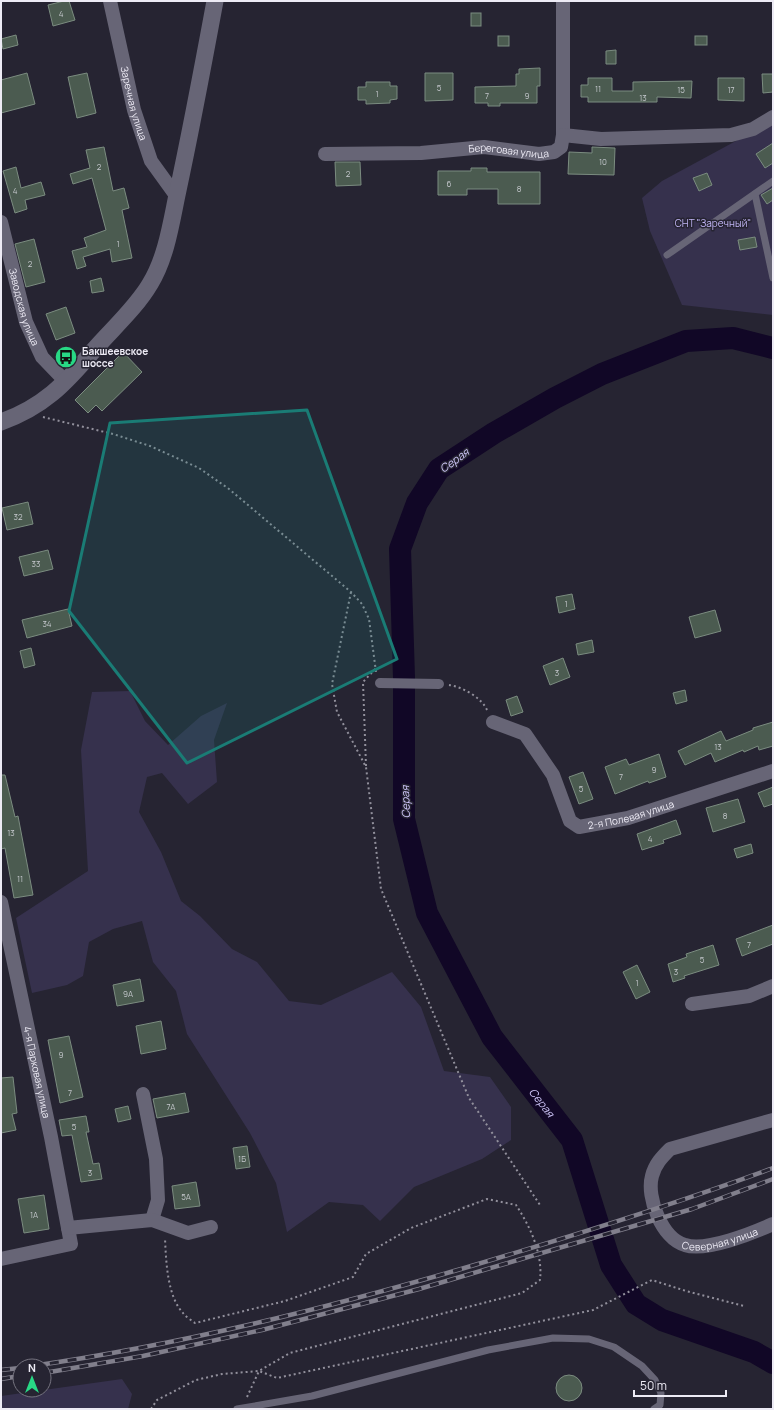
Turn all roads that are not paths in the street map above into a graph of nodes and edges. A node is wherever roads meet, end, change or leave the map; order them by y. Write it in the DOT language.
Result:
graph roads {
  1 [pos="110,1"];
  2 [pos="215,1"];
  3 [pos="563,1"];
  4 [pos="773,117"];
  5 [pos="563,135"];
  6 [pos="325,154"];
  7 [pos="773,182"];
  8 [pos="755,194"];
  9 [pos="177,197"];
  10 [pos="1,222"];
  11 [pos="667,256"];
  12 [pos="773,278"];
  13 [pos="66,382"];
  14 [pos="1,422"];
  15 [pos="380,683"];
  16 [pos="439,684"];
  17 [pos="493,722"];
  18 [pos="773,771"];
  19 [pos="1,902"];
  20 [pos="773,986"];
  21 [pos="692,1004"];
  22 [pos="143,1094"];
  23 [pos="773,1120"];
  24 [pos="157,1221"];
  25 [pos="773,1224"];
  26 [pos="211,1227"];
  27 [pos="68,1228"];
  28 [pos="1,1259"];
  29 [pos="239,1409"];
  30 [pos="654,1409"];
  1 -- 9 [label="street, Заречная улица"];
  2 -- 9 [label="street"];
  3 -- 5 [label="street"];
  4 -- 5 [label="street"];
  5 -- 6 [label="street, Береговая улица"];
  7 -- 8 [label="lane"];
  8 -- 11 [label="lane"];
  8 -- 12 [label="lane"];
  9 -- 13 [label="street"];
  10 -- 13 [label="street, Заводская улица"];
  13 -- 14 [label="street"];
  15 -- 16 [label="street"];
  17 -- 18 [label="street, 2-я Полевая улица"];
  19 -- 27 [label="street, 4-я Парковая улица"];
  20 -- 21 [label="street"];
  22 -- 24 [label="street"];
  23 -- 25 [label="street, Северная улица"];
  24 -- 26 [label="street"];
  24 -- 27 [label="street"];
  27 -- 28 [label="street, 4-я Парковая улица"];
  29 -- 30 [label="lane"];
}
